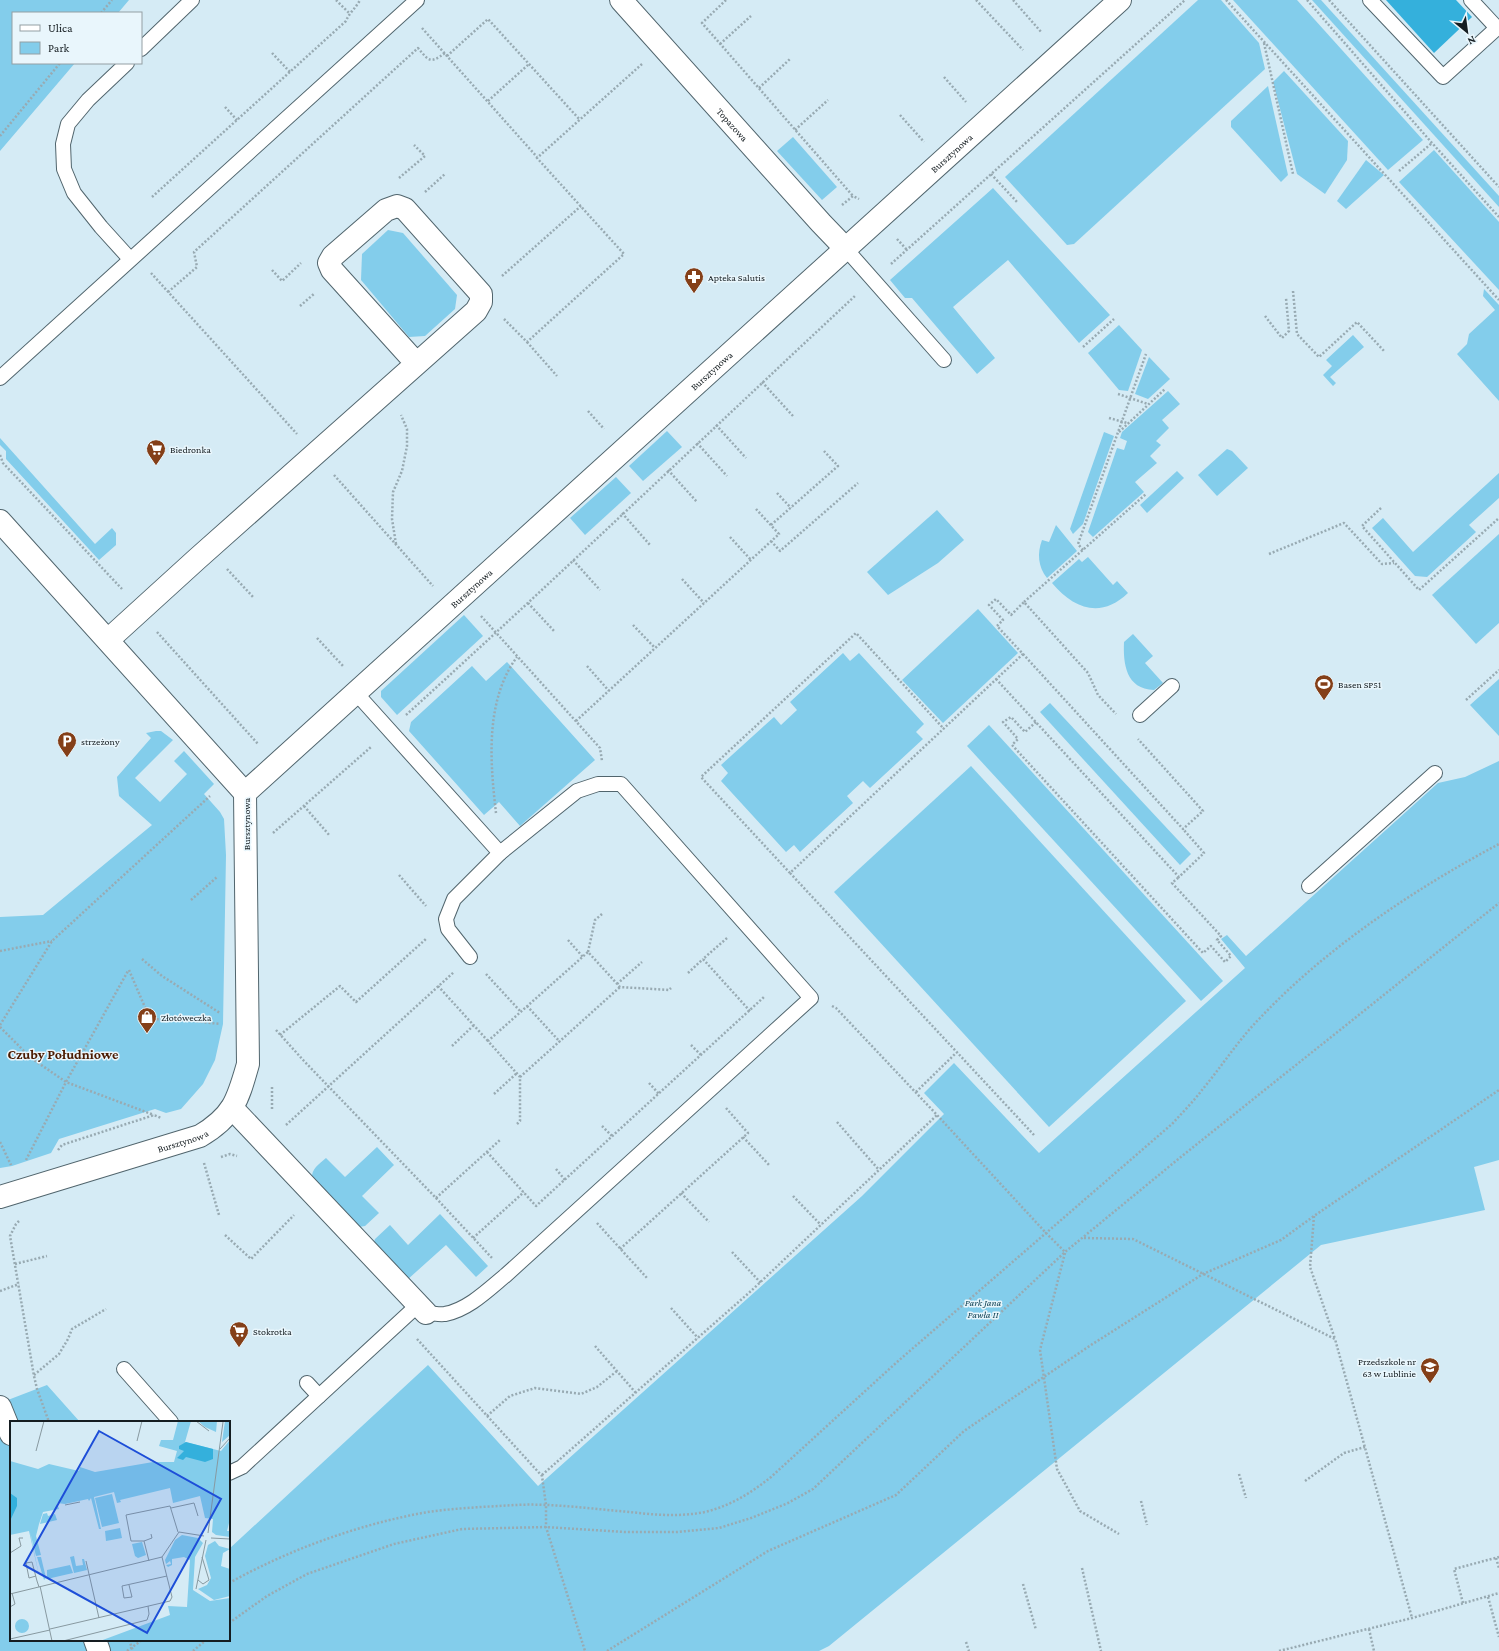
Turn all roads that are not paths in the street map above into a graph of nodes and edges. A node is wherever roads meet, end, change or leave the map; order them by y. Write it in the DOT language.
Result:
graph roads {
  1 [pos="192,0"];
  2 [pos="417,0"];
  3 [pos="621,0"];
  4 [pos="1120,0"];
  5 [pos="1370,0"];
  6 [pos="1471,0"];
  7 [pos="142,48"];
  8 [pos="126,64"];
  9 [pos="845,248"];
  10 [pos="130,259"];
  11 [pos="944,360"];
  12 [pos="416,363"];
  13 [pos="0,378"];
  14 [pos="0,521"];
  15 [pos="108,640"];
  16 [pos="1172,686"];
  17 [pos="356,692"];
  18 [pos="1140,715"];
  19 [pos="1434,773"];
  20 [pos="246,793"];
  21 [pos="500,853"];
  22 [pos="1309,886"];
  23 [pos="470,957"];
  24 [pos="232,1108"];
  25 [pos="0,1197"];
  26 [pos="423,1308"];
  27 [pos="124,1369"];
  28 [pos="307,1383"];
  29 [pos="319,1396"];
  30 [pos="0,1407"];
  31 [pos="170,1421"];
  32 [pos="10,1432"];
  33 [pos="230,1472"];
  34 [pos="95,1641"];
  35 [pos="99,1651"];
  1 -- 7 [label="lane"];
  2 -- 10 [label="lane"];
  3 -- 9 [label="street, Topazowa"];
  4 -- 9 [label="street, Bursztynowa"];
  5 -- 6 [label="lane"];
  8 -- 10 [label="lane"];
  9 -- 11 [label="lane"];
  9 -- 17 [label="street, Bursztynowa"];
  10 -- 13 [label="lane"];
  12 -- 12 [label="street"];
  12 -- 15 [label="street"];
  14 -- 15 [label="street"];
  15 -- 20 [label="street"];
  16 -- 18 [label="lane"];
  17 -- 20 [label="street, Bursztynowa"];
  17 -- 21 [label="lane"];
  19 -- 22 [label="lane"];
  20 -- 24 [label="street, Bursztynowa"];
  21 -- 23 [label="lane"];
  21 -- 26 [label="lane"];
  24 -- 25 [label="street, Bursztynowa"];
  24 -- 26 [label="street"];
  26 -- 29 [label="lane"];
  27 -- 31 [label="lane"];
  28 -- 29 [label="lane"];
  29 -- 33 [label="lane"];
  30 -- 32 [label="street"];
  34 -- 35 [label="street"];
}
